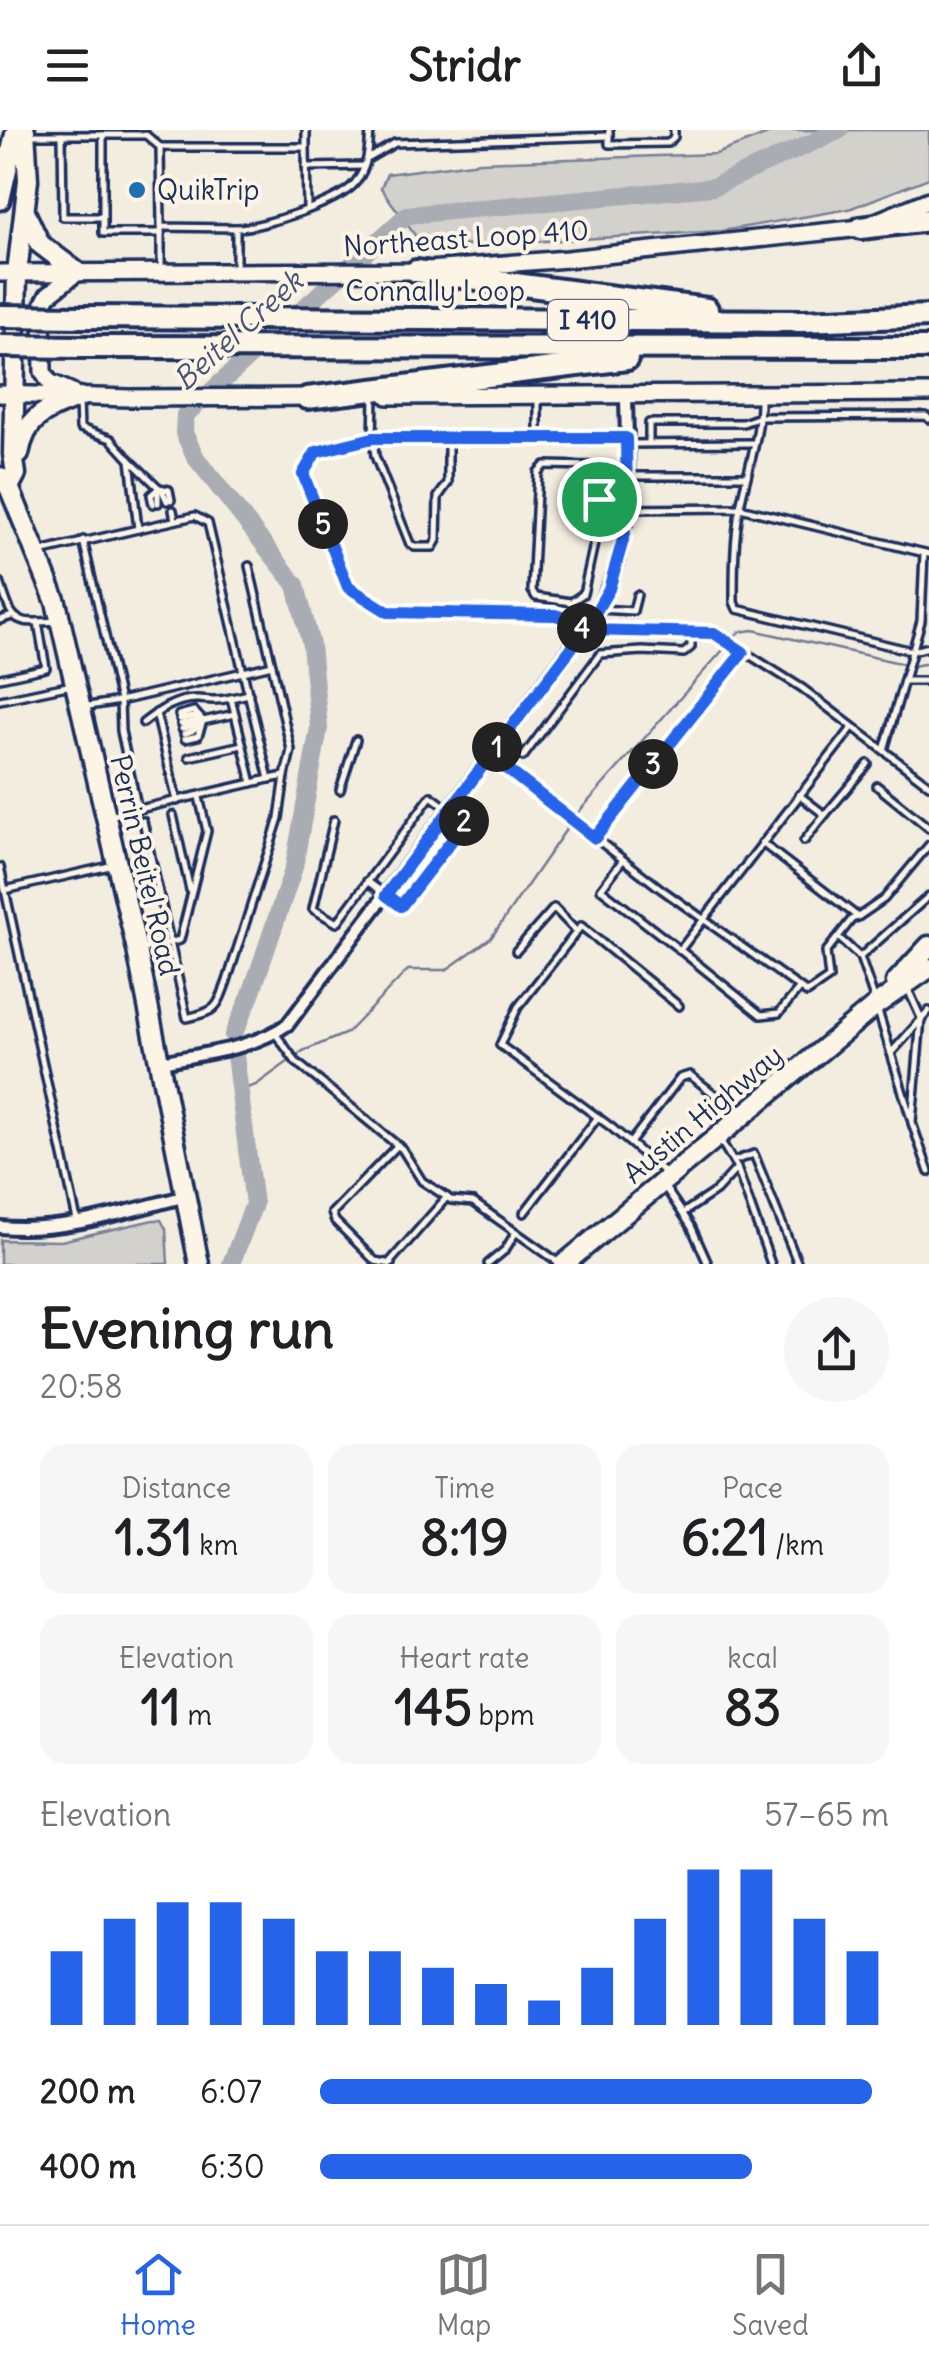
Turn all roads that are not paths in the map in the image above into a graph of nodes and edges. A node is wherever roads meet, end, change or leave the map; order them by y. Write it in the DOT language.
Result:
graph roads {
  1 [pos="306,130"];
  2 [pos="370,130"];
  3 [pos="674,130"];
  4 [pos="22,132"];
  5 [pos="72,132"];
  6 [pos="146,133"];
  7 [pos="610,133"];
  8 [pos="62,135"];
  9 [pos="103,135"];
  10 [pos="306,146"];
  11 [pos="160,147"];
  12 [pos="369,158"];
  13 [pos="364,166"];
  14 [pos="306,167"];
  15 [pos="2,171"];
  16 [pos="0,199"];
  17 [pos="929,200"];
  18 [pos="307,209"];
  19 [pos="25,210"];
  20 [pos="103,216"];
  21 [pos="929,220"];
  22 [pos="236,228"];
  23 [pos="862,228"];
  24 [pos="161,230"];
  25 [pos="416,271"];
  26 [pos="78,272"];
  27 [pos="161,272"];
  28 [pos="236,272"];
  29 [pos="8,273"];
  30 [pos="0,316"];
  31 [pos="929,316"];
  32 [pos="804,321"];
  33 [pos="0,346"];
  34 [pos="734,346"];
  35 [pos="929,350"];
  36 [pos="929,393"];
  37 [pos="7,394"];
  38 [pos="760,394"];
  39 [pos="538,395"];
  40 [pos="626,395"];
  41 [pos="374,396"];
  42 [pos="80,397"];
  43 [pos="307,398"];
  44 [pos="760,417"];
  45 [pos="929,419"];
  46 [pos="373,438"];
  47 [pos="448,438"];
  48 [pos="538,438"];
  49 [pos="626,440"];
  50 [pos="754,443"];
  51 [pos="648,444"];
  52 [pos="130,460"];
  53 [pos="627,476"];
  54 [pos="747,476"];
  55 [pos="6,482"];
  56 [pos="159,488"];
  57 [pos="599,499"];
  58 [pos="627,505"];
  59 [pos="740,508"];
  60 [pos="166,522"];
  61 [pos="138,529"];
  62 [pos="597,530"];
  63 [pos="625,533"];
  64 [pos="83,540"];
  65 [pos="38,552"];
  66 [pos="926,554"];
  67 [pos="249,566"];
  68 [pos="0,582"];
  69 [pos="637,595"];
  70 [pos="599,609"];
  71 [pos="12,616"];
  72 [pos="0,620"];
  73 [pos="60,621"];
  74 [pos="38,622"];
  75 [pos="585,630"];
  76 [pos="691,632"];
  77 [pos="929,647"];
  78 [pos="743,652"];
  79 [pos="912,654"];
  80 [pos="272,666"];
  81 [pos="243,672"];
  82 [pos="0,678"];
  83 [pos="929,680"];
  84 [pos="904,681"];
  85 [pos="75,684"];
  86 [pos="248,694"];
  87 [pos="231,698"];
  88 [pos="0,700"];
  89 [pos="120,701"];
  90 [pos="80,708"];
  91 [pos="235,714"];
  92 [pos="204,721"];
  93 [pos="143,724"];
  94 [pos="852,728"];
  95 [pos="164,729"];
  96 [pos="134,731"];
  97 [pos="123,738"];
  98 [pos="356,740"];
  99 [pos="501,741"];
  100 [pos="242,745"];
  101 [pos="883,751"];
  102 [pos="490,756"];
  103 [pos="189,757"];
  104 [pos="868,764"];
  105 [pos="285,776"];
  106 [pos="269,779"];
  107 [pos="252,784"];
  108 [pos="929,785"];
  109 [pos="877,786"];
  110 [pos="340,790"];
  111 [pos="799,795"];
  112 [pos="199,796"];
  113 [pos="177,801"];
  114 [pos="138,810"];
  115 [pos="450,810"];
  116 [pos="172,815"];
  117 [pos="825,815"];
  118 [pos="106,817"];
  119 [pos="334,820"];
  120 [pos="142,822"];
  121 [pos="929,828"];
  122 [pos="595,838"];
  123 [pos="804,841"];
  124 [pos="762,842"];
  125 [pos="929,844"];
  126 [pos="623,860"];
  127 [pos="117,865"];
  128 [pos="0,868"];
  129 [pos="367,881"];
  130 [pos="5,890"];
  131 [pos="191,894"];
  132 [pos="386,895"];
  133 [pos="929,896"];
  134 [pos="858,917"];
  135 [pos="702,919"];
  136 [pos="576,930"];
  137 [pos="838,937"];
  138 [pos="169,942"];
  139 [pos="929,946"];
  140 [pos="137,950"];
  141 [pos="516,950"];
  142 [pos="680,950"];
  143 [pos="860,956"];
  144 [pos="929,968"];
  145 [pos="906,984"];
  146 [pos="799,988"];
  147 [pos="876,1005"];
  148 [pos="679,1006"];
  149 [pos="929,1011"];
  150 [pos="921,1018"];
  151 [pos="274,1033"];
  152 [pos="891,1053"];
  153 [pos="161,1062"];
  154 [pos="743,1116"];
  155 [pos="598,1117"];
  156 [pos="912,1122"];
  157 [pos="718,1137"];
  158 [pos="630,1144"];
  159 [pos="398,1146"];
  160 [pos="735,1165"];
  161 [pos="929,1172"];
  162 [pos="666,1181"];
  163 [pos="187,1196"];
  164 [pos="447,1197"];
  165 [pos="524,1212"];
  166 [pos="683,1214"];
  167 [pos="77,1223"];
  168 [pos="0,1228"];
  169 [pos="516,1232"];
  170 [pos="197,1256"];
  171 [pos="578,1258"];
  172 [pos="390,1263"];
  173 [pos="488,1264"];
  174 [pos="562,1264"];
  175 [pos="708,1264"];
  176 [pos="772,1264"];
  177 [pos="798,1264"];
  1 -- 10 [label="lane"];
  2 -- 12 [label="lane"];
  3 -- 7 [label="lane"];
  4 -- 8 [label="lane"];
  4 -- 15 [label="main road"];
  4 -- 19 [label="main road, Perrin Beitel Road"];
  5 -- 8 [label="lane"];
  5 -- 9 [label="lane"];
  6 -- 9 [label="lane"];
  6 -- 11 [label="lane"];
  7 -- 12 [label="lane"];
  8 -- 20 [label="lane"];
  9 -- 20 [label="lane"];
  10 -- 11 [label="lane"];
  10 -- 14 [label="lane"];
  11 -- 24 [label="lane"];
  12 -- 13 [label="lane"];
  13 -- 14 [label="lane"];
  13 -- 18 [label="lane"];
  14 -- 18 [label="lane"];
  15 -- 16 [label="main road"];
  17 -- 23 [label="main road, Northeast Loop 410"];
  18 -- 22 [label="lane"];
  19 -- 26 [label="main road"];
  19 -- 29 [label="main road, Perrin Beitel Road"];
  20 -- 24 [label="lane"];
  21 -- 23 [label="highway"];
  22 -- 24 [label="lane"];
  22 -- 28 [label="lane"];
  23 -- 25 [label="main road, Northeast Loop 410"];
  24 -- 27 [label="lane"];
  25 -- 28 [label="main road, Northeast Loop 410"];
  25 -- 32 [label="highway"];
  26 -- 27 [label="main road, Northeast Loop 410"];
  26 -- 29 [label="main road, Northeast Loop 410"];
  26 -- 42 [label="main road"];
  27 -- 28 [label="main road, Northeast Loop 410"];
  29 -- 37 [label="main road, Perrin Beitel Road"];
  30 -- 32 [label="highway, Connally Loop / I 410, bridge"];
  31 -- 32 [label="highway, Connally Loop / I 410"];
  33 -- 34 [label="highway, Connally Loop / I 410, bridge"];
  34 -- 35 [label="highway, Connally Loop / I 410"];
  34 -- 43 [label="highway"];
  36 -- 38 [label="main road"];
  37 -- 42 [label="main road"];
  37 -- 55 [label="main road, Perrin Beitel Road"];
  38 -- 40 [label="main road"];
  38 -- 44 [label="lane"];
  39 -- 40 [label="main road"];
  39 -- 41 [label="main road"];
  39 -- 48 [label="lane"];
  40 -- 49 [label="street"];
  41 -- 43 [label="main road"];
  41 -- 46 [label="lane"];
  42 -- 43 [label="main road"];
  42 -- 52 [label="lane"];
  42 -- 55 [label="main road"];
  44 -- 45 [label="lane"];
  44 -- 50 [label="lane"];
  44 -- 51 [label="lane"];
  46 -- 47 [label="lane"];
  46 -- 47 [label="lane"];
  46 -- 75 [label="lane"];
  47 -- 48 [label="lane"];
  48 -- 49 [label="lane"];
  49 -- 51 [label="lane"];
  49 -- 53 [label="street"];
  50 -- 51 [label="lane"];
  50 -- 54 [label="lane"];
  52 -- 56 [label="lane"];
  52 -- 61 [label="lane"];
  53 -- 54 [label="lane"];
  53 -- 58 [label="street"];
  54 -- 59 [label="lane"];
  55 -- 65 [label="main road, Perrin Beitel Road"];
  56 -- 56 [label="lane"];
  57 -- 58 [label="lane"];
  57 -- 62 [label="lane"];
  57 -- 62 [label="lane"];
  58 -- 59 [label="lane"];
  58 -- 63 [label="street"];
  59 -- 66 [label="lane"];
  59 -- 79 [label="lane"];
  60 -- 60 [label="lane"];
  60 -- 61 [label="lane"];
  60 -- 81 [label="lane"];
  61 -- 64 [label="lane"];
  62 -- 63 [label="lane"];
  63 -- 70 [label="street"];
  64 -- 65 [label="lane"];
  64 -- 89 [label="lane"];
  65 -- 73 [label="main road, Perrin Beitel Road"];
  66 -- 79 [label="lane"];
  67 -- 80 [label="lane"];
  68 -- 71 [label="lane"];
  69 -- 70 [label="lane"];
  70 -- 75 [label="street"];
  71 -- 72 [label="lane"];
  71 -- 74 [label="lane"];
  73 -- 74 [label="lane"];
  73 -- 85 [label="main road, Perrin Beitel Road"];
  74 -- 82 [label="lane"];
  75 -- 76 [label="lane"];
  75 -- 99 [label="street"];
  76 -- 78 [label="lane"];
  76 -- 99 [label="lane"];
  77 -- 79 [label="lane"];
  78 -- 94 [label="lane"];
  78 -- 122 [label="lane"];
  79 -- 84 [label="lane"];
  80 -- 81 [label="lane"];
  80 -- 105 [label="lane"];
  81 -- 86 [label="lane"];
  81 -- 89 [label="lane"];
  83 -- 84 [label="lane"];
  84 -- 101 [label="lane"];
  85 -- 88 [label="lane"];
  85 -- 90 [label="main road, Perrin Beitel Road"];
  86 -- 87 [label="lane"];
  86 -- 106 [label="lane"];
  87 -- 91 [label="lane"];
  87 -- 95 [label="lane"];
  89 -- 90 [label="lane"];
  89 -- 97 [label="lane"];
  90 -- 118 [label="main road, Perrin Beitel Road"];
  91 -- 92 [label="lane"];
  91 -- 100 [label="lane"];
  92 -- 92 [label="lane"];
  93 -- 95 [label="lane"];
  94 -- 101 [label="lane"];
  94 -- 111 [label="lane"];
  95 -- 113 [label="lane"];
  96 -- 97 [label="lane"];
  97 -- 114 [label="lane"];
  98 -- 110 [label="lane"];
  99 -- 102 [label="street"];
  100 -- 103 [label="lane"];
  100 -- 107 [label="lane"];
  101 -- 108 [label="lane"];
  102 -- 115 [label="street"];
  102 -- 122 [label="lane"];
  104 -- 117 [label="lane"];
  105 -- 106 [label="lane"];
  105 -- 138 [label="lane"];
  106 -- 107 [label="lane"];
  107 -- 112 [label="lane"];
  109 -- 121 [label="lane"];
  111 -- 117 [label="lane"];
  111 -- 124 [label="lane"];
  112 -- 113 [label="lane"];
  112 -- 131 [label="lane"];
  113 -- 114 [label="lane"];
  114 -- 118 [label="lane"];
  115 -- 129 [label="lane"];
  115 -- 132 [label="street"];
  115 -- 132 [label="lane"];
  116 -- 131 [label="lane"];
  117 -- 123 [label="lane"];
  118 -- 127 [label="main road, Perrin Beitel Road"];
  119 -- 129 [label="lane"];
  120 -- 138 [label="lane"];
  122 -- 126 [label="lane"];
  124 -- 134 [label="lane"];
  124 -- 135 [label="lane"];
  125 -- 134 [label="lane"];
  126 -- 135 [label="lane"];
  126 -- 142 [label="lane"];
  127 -- 130 [label="lane"];
  127 -- 140 [label="main road, Perrin Beitel Road"];
  128 -- 130 [label="lane"];
  129 -- 132 [label="lane"];
  130 -- 167 [label="lane"];
  131 -- 138 [label="lane"];
  132 -- 151 [label="street"];
  133 -- 143 [label="lane"];
  134 -- 137 [label="lane"];
  135 -- 142 [label="lane"];
  135 -- 146 [label="lane"];
  136 -- 141 [label="lane"];
  136 -- 148 [label="lane"];
  136 -- 155 [label="lane"];
  137 -- 143 [label="lane"];
  137 -- 146 [label="lane"];
  138 -- 140 [label="lane"];
  139 -- 147 [label="main road, Austin Highway"];
  140 -- 153 [label="main road, Perrin Beitel Road"];
  142 -- 146 [label="lane"];
  143 -- 147 [label="lane"];
  144 -- 145 [label="main road, Austin Highway"];
  145 -- 147 [label="main road, Austin Highway"];
  145 -- 150 [label="lane"];
  147 -- 152 [label="lane"];
  147 -- 154 [label="main road, Austin Highway"];
  149 -- 150 [label="lane"];
  150 -- 152 [label="lane"];
  150 -- 156 [label="lane"];
  151 -- 153 [label="street"];
  151 -- 159 [label="lane"];
  152 -- 156 [label="lane"];
  153 -- 163 [label="main road, Perrin Beitel Road"];
  154 -- 157 [label="main road, Austin Highway"];
  154 -- 158 [label="lane"];
  155 -- 158 [label="lane"];
  155 -- 165 [label="lane"];
  156 -- 161 [label="lane"];
  157 -- 160 [label="lane"];
  157 -- 162 [label="main road, Austin Highway"];
  158 -- 162 [label="lane"];
  159 -- 164 [label="lane"];
  159 -- 172 [label="lane"];
  160 -- 166 [label="lane"];
  160 -- 176 [label="lane"];
  160 -- 177 [label="lane"];
  162 -- 166 [label="lane"];
  162 -- 171 [label="main road, Austin Highway"];
  163 -- 167 [label="street"];
  163 -- 170 [label="main road, Perrin Beitel Road"];
  164 -- 169 [label="lane"];
  164 -- 172 [label="lane"];
  166 -- 175 [label="lane"];
  167 -- 168 [label="street"];
  169 -- 173 [label="lane"];
  169 -- 174 [label="lane"];
  171 -- 174 [label="main road, Austin Highway"];
}
